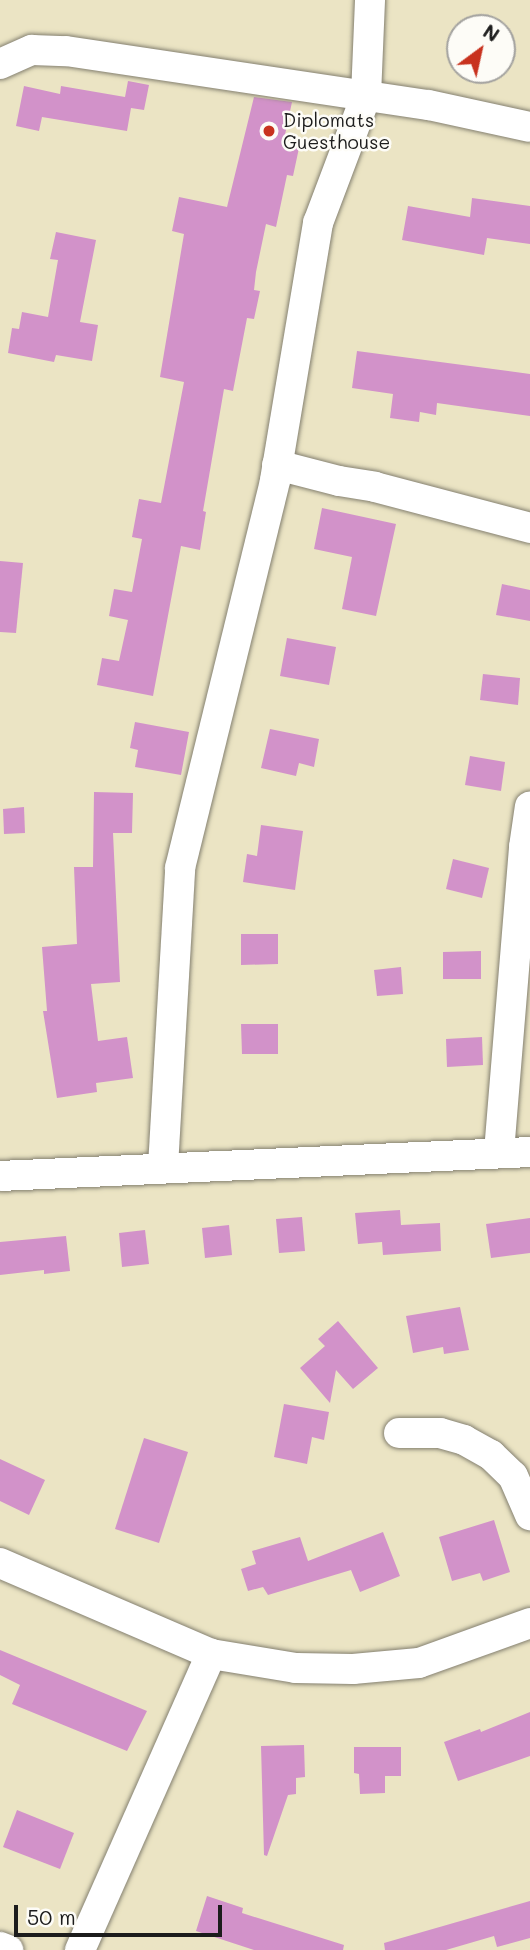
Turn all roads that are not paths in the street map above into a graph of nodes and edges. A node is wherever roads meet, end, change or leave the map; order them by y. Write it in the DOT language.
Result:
graph roads {
  1 [pos="370,0"];
  2 [pos="0,64"];
  3 [pos="366,96"];
  4 [pos="530,127"];
  5 [pos="277,465"];
  6 [pos="530,528"];
  7 [pos="530,806"];
  8 [pos="499,1152"];
  9 [pos="530,1153"];
  10 [pos="163,1167"];
  11 [pos="0,1176"];
  12 [pos="399,1433"];
  13 [pos="530,1515"];
  14 [pos="0,1563"];
  15 [pos="530,1623"];
  16 [pos="211,1654"];
  17 [pos="0,1947"];
  18 [pos="8,1950"];
  19 [pos="80,1950"];
  1 -- 3 [label="street"];
  2 -- 3 [label="street"];
  3 -- 4 [label="street"];
  3 -- 5 [label="street"];
  5 -- 6 [label="street"];
  5 -- 10 [label="street"];
  7 -- 8 [label="street"];
  8 -- 9 [label="street"];
  8 -- 10 [label="street"];
  10 -- 11 [label="street"];
  12 -- 13 [label="street"];
  14 -- 16 [label="street"];
  15 -- 16 [label="street"];
  16 -- 19 [label="street"];
  17 -- 18 [label="street"];
}
